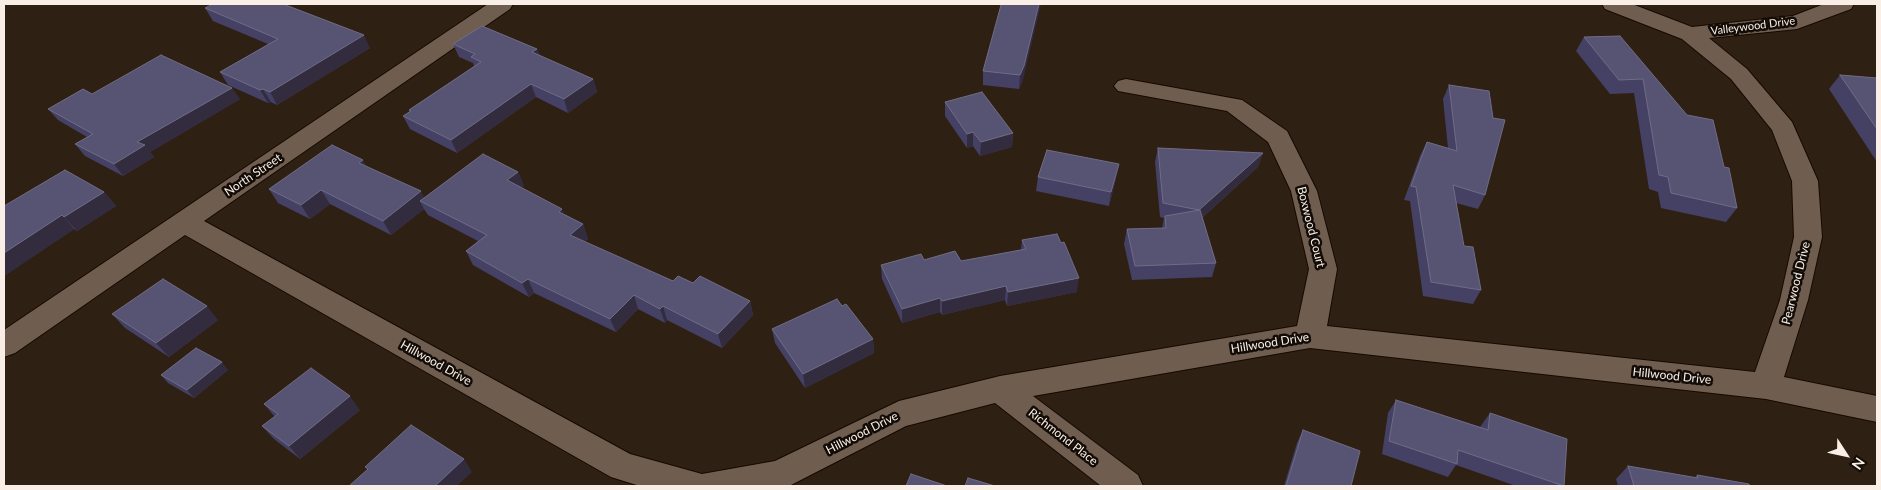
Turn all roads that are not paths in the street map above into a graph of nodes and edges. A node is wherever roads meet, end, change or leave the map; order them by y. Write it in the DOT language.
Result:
graph roads {
  1 [pos="502,4"];
  2 [pos="1613,4"];
  3 [pos="1843,4"];
  4 [pos="1690,34"];
  5 [pos="1126,86"];
  6 [pos="184,222"];
  7 [pos="1310,336"];
  8 [pos="4,345"];
  9 [pos="1766,386"];
  10 [pos="1000,389"];
  11 [pos="1877,409"];
  12 [pos="695,486"];
  13 [pos="710,486"];
  14 [pos="1126,486"];
  1 -- 6 [label="street, North Street"];
  2 -- 4 [label="street, Pearwood Drive"];
  3 -- 4 [label="street, Valleywood Drive"];
  4 -- 9 [label="street, Pearwood Drive"];
  5 -- 7 [label="street, Boxwood Court"];
  6 -- 8 [label="street, North Street"];
  6 -- 12 [label="street, Hillwood Drive"];
  7 -- 9 [label="street, Hillwood Drive"];
  7 -- 10 [label="street, Hillwood Drive"];
  9 -- 11 [label="street, Hillwood Drive"];
  10 -- 13 [label="street, Hillwood Drive"];
  10 -- 14 [label="street, Richmond Place"];
}
